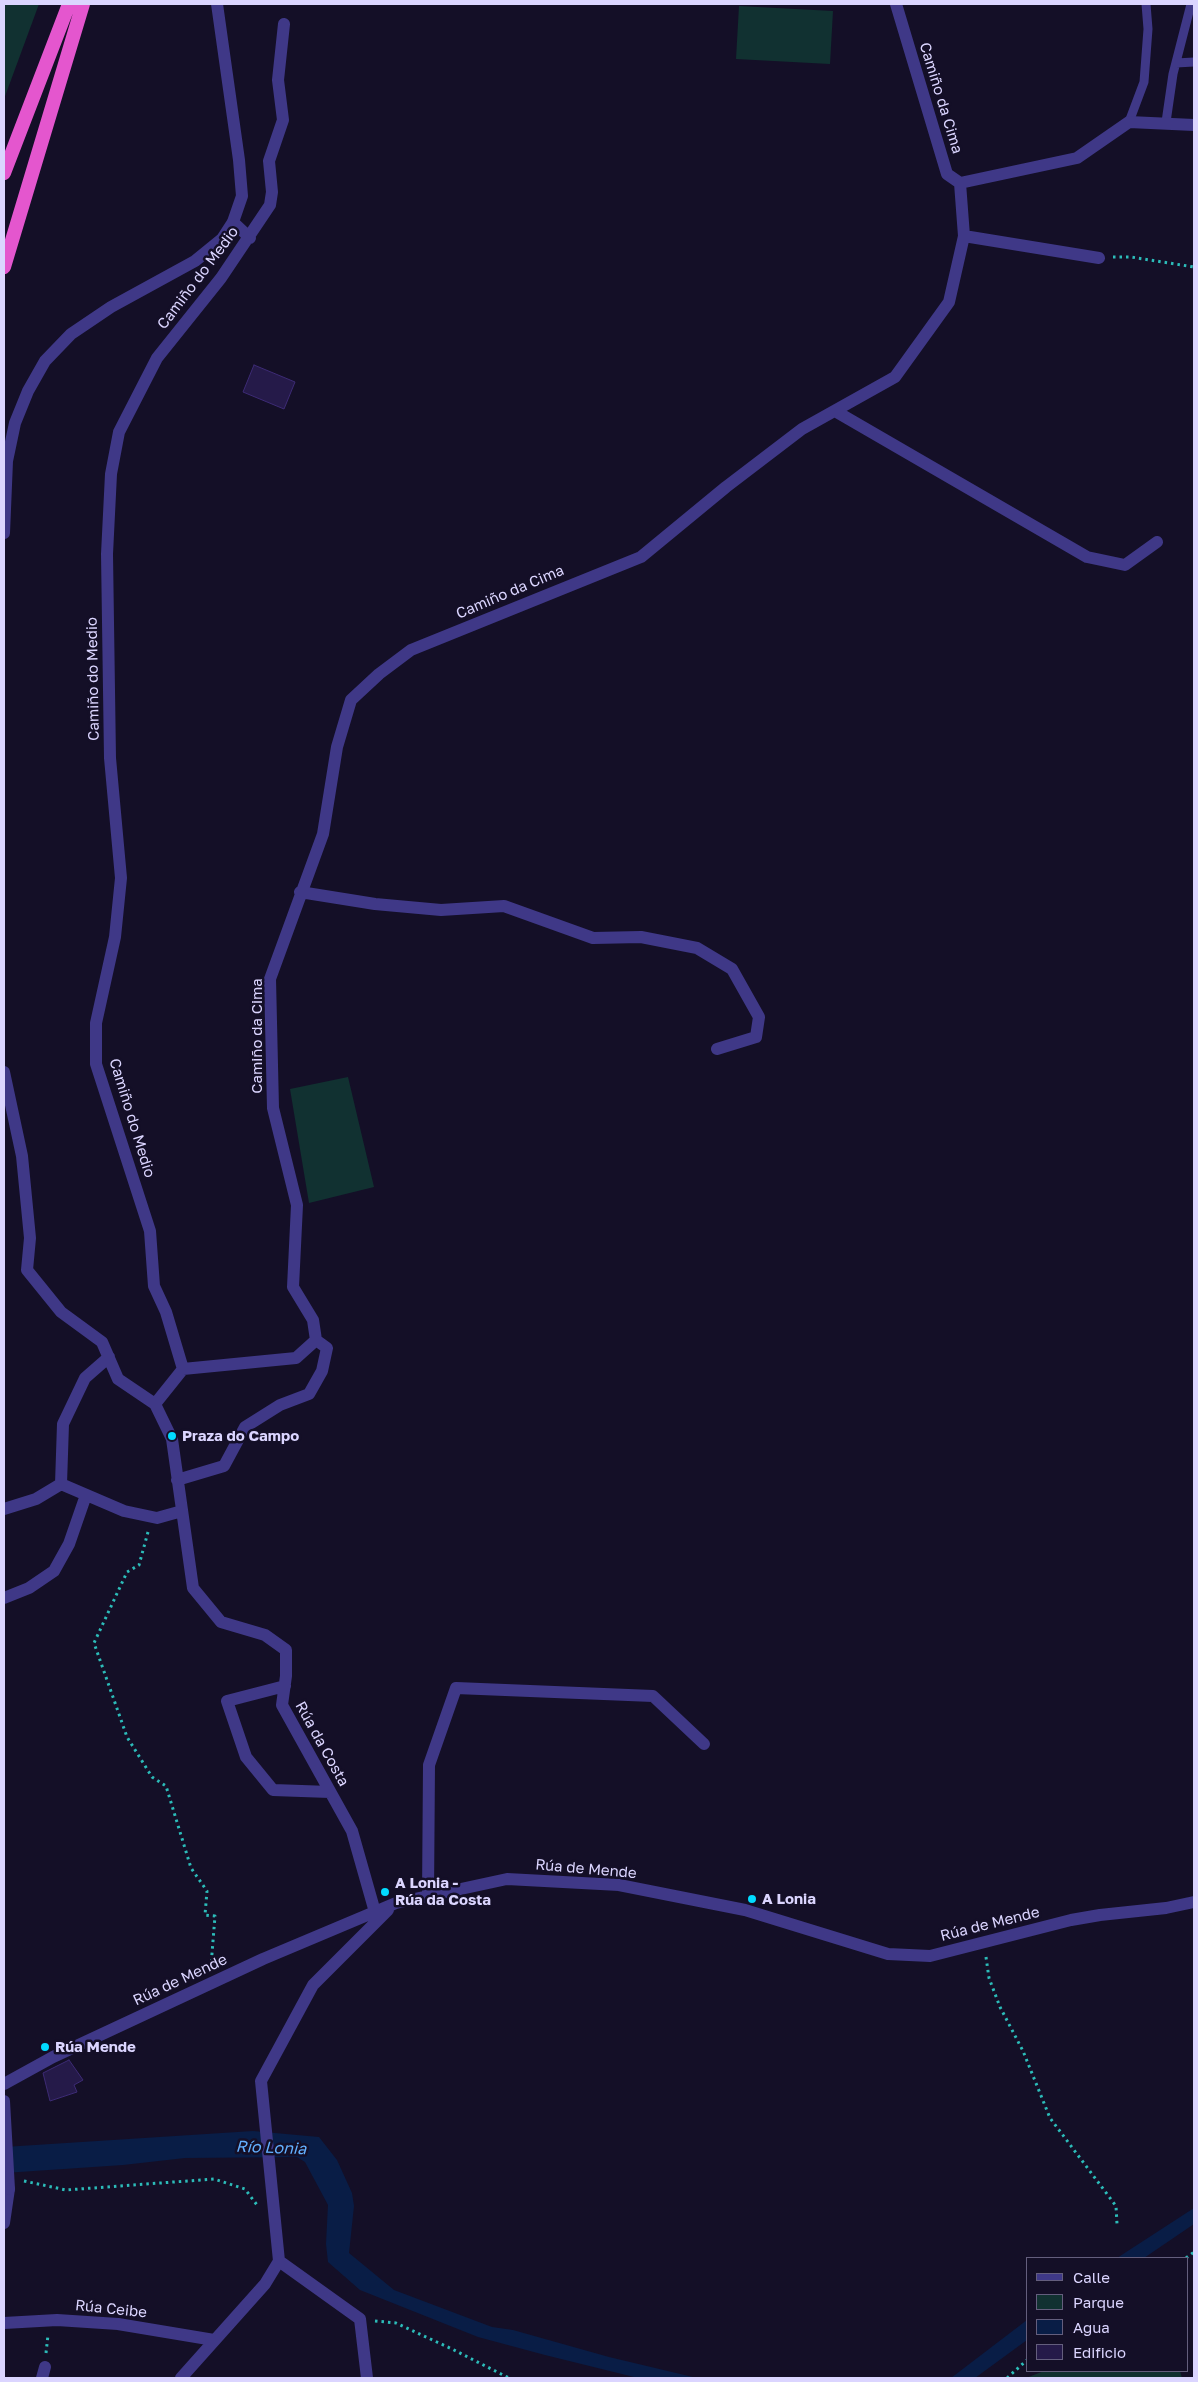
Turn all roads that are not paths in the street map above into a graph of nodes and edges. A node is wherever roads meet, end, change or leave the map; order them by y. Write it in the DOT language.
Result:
graph roads {
  1 [pos="70,4"];
  2 [pos="83,4"];
  3 [pos="217,4"];
  4 [pos="896,4"];
  5 [pos="1146,4"];
  6 [pos="1191,4"];
  7 [pos="284,24"];
  8 [pos="1176,62"];
  9 [pos="1194,62"];
  10 [pos="1128,122"];
  11 [pos="1166,122"];
  12 [pos="1194,125"];
  13 [pos="4,173"];
  14 [pos="960,183"];
  15 [pos="233,222"];
  16 [pos="964,236"];
  17 [pos="250,238"];
  18 [pos="1099,258"];
  19 [pos="4,267"];
  20 [pos="835,411"];
  21 [pos="4,534"];
  22 [pos="1157,542"];
  23 [pos="300,892"];
  24 [pos="717,1049"];
  25 [pos="4,1072"];
  26 [pos="316,1340"];
  27 [pos="109,1357"];
  28 [pos="183,1369"];
  29 [pos="155,1404"];
  30 [pos="177,1480"];
  31 [pos="61,1484"];
  32 [pos="86,1495"];
  33 [pos="4,1509"];
  34 [pos="182,1511"];
  35 [pos="4,1598"];
  36 [pos="285,1686"];
  37 [pos="704,1744"];
  38 [pos="330,1792"];
  39 [pos="428,1896"];
  40 [pos="1194,1902"];
  41 [pos="396,1903"];
  42 [pos="374,1912"];
  43 [pos="4,2084"];
  44 [pos="4,2101"];
  45 [pos="4,2223"];
  46 [pos="279,2255"];
  47 [pos="4,2323"];
  48 [pos="214,2340"];
  49 [pos="181,2378"];
  50 [pos="367,2378"];
  1 -- 13 [label="highway"];
  2 -- 19 [label="highway"];
  3 -- 15 [label="street"];
  4 -- 14 [label="street, Camiño da Cima"];
  5 -- 10 [label="lane"];
  6 -- 8 [label="lane"];
  7 -- 17 [label="street, Camiño do Medio"];
  8 -- 9 [label="lane"];
  8 -- 11 [label="lane"];
  10 -- 11 [label="street"];
  10 -- 14 [label="street"];
  11 -- 12 [label="street"];
  14 -- 16 [label="street, Camiño da Cima"];
  15 -- 17 [label="street"];
  15 -- 21 [label="street"];
  16 -- 18 [label="street"];
  16 -- 20 [label="street, Camiño da Cima"];
  17 -- 28 [label="street, Camiño do Medio"];
  20 -- 22 [label="street"];
  20 -- 23 [label="street, Camiño da Cima"];
  23 -- 24 [label="street"];
  23 -- 26 [label="street, Camiño da Cima"];
  25 -- 27 [label="street"];
  26 -- 28 [label="street"];
  26 -- 30 [label="street, Camiño da Cima"];
  27 -- 29 [label="street"];
  27 -- 31 [label="street"];
  28 -- 29 [label="street"];
  29 -- 30 [label="street, Rúa da Costa"];
  30 -- 34 [label="street, Rúa da Costa"];
  31 -- 32 [label="street"];
  31 -- 33 [label="street"];
  32 -- 34 [label="street"];
  32 -- 35 [label="street"];
  34 -- 36 [label="street, Rúa da Costa"];
  36 -- 38 [label="street, Rúa da Costa"];
  36 -- 38 [label="street"];
  37 -- 39 [label="street"];
  38 -- 42 [label="street, Rúa da Costa"];
  39 -- 40 [label="street, Rúa de Mende"];
  39 -- 41 [label="street, Rúa de Mende"];
  41 -- 42 [label="street, Rúa de Mende"];
  41 -- 46 [label="street"];
  42 -- 43 [label="street, Rúa de Mende"];
  44 -- 45 [label="street, bridge"];
  46 -- 48 [label="street"];
  46 -- 50 [label="street"];
  47 -- 48 [label="street, Rúa Ceibe"];
  48 -- 49 [label="street"];
}
